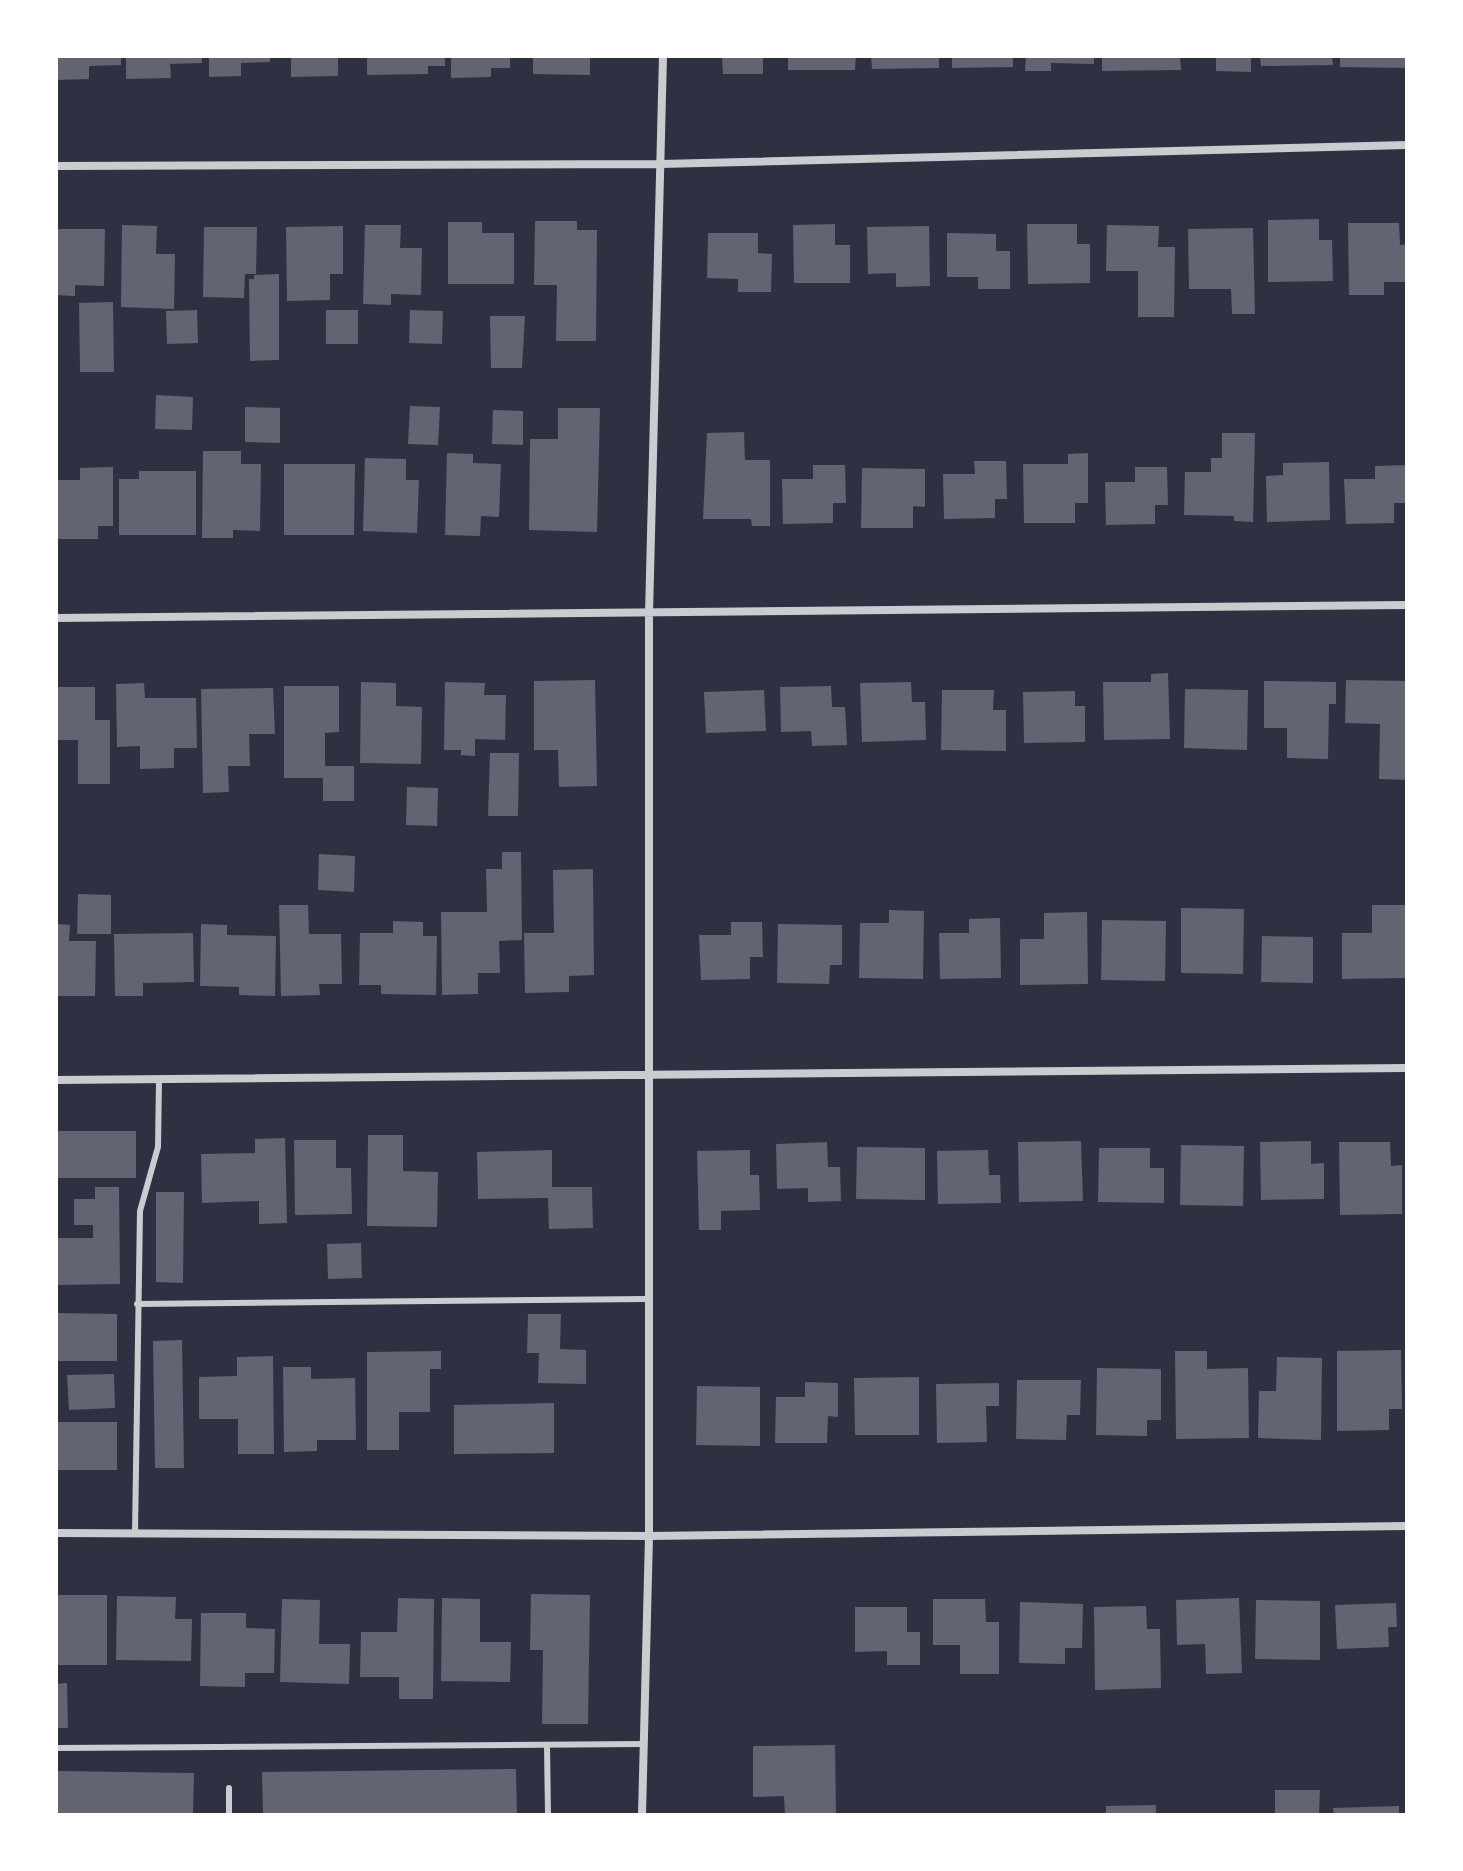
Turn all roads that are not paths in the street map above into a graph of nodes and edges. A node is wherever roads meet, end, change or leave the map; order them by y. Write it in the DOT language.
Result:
graph roads {
  1 [pos="663,56"];
  2 [pos="1407,145"];
  3 [pos="661,164"];
  4 [pos="56,166"];
  5 [pos="1407,605"];
  6 [pos="649,614"];
  7 [pos="56,618"];
  8 [pos="1407,1068"];
  9 [pos="649,1074"];
  10 [pos="56,1080"];
  11 [pos="159,1080"];
  12 [pos="647,1299"];
  13 [pos="137,1304"];
  14 [pos="1407,1526"];
  15 [pos="56,1533"];
  16 [pos="135,1533"];
  17 [pos="649,1536"];
  18 [pos="643,1744"];
  19 [pos="547,1745"];
  20 [pos="56,1748"];
  21 [pos="229,1788"];
  22 [pos="229,1815"];
  23 [pos="548,1815"];
  24 [pos="642,1815"];
  1 -- 3 [label="street"];
  2 -- 3 [label="street"];
  3 -- 4 [label="street"];
  3 -- 6 [label="street"];
  5 -- 6 [label="street"];
  6 -- 7 [label="street"];
  6 -- 9 [label="street"];
  8 -- 9 [label="street"];
  9 -- 11 [label="street"];
  9 -- 12 [label="street"];
  10 -- 11 [label="street"];
  11 -- 13 [label="lane"];
  12 -- 13 [label="lane"];
  12 -- 17 [label="street"];
  13 -- 16 [label="lane"];
  14 -- 17 [label="street"];
  15 -- 16 [label="street"];
  16 -- 17 [label="street"];
  17 -- 18 [label="street"];
  18 -- 19 [label="lane"];
  18 -- 24 [label="street"];
  19 -- 20 [label="lane"];
  19 -- 23 [label="lane"];
  21 -- 22 [label="lane"];
}
